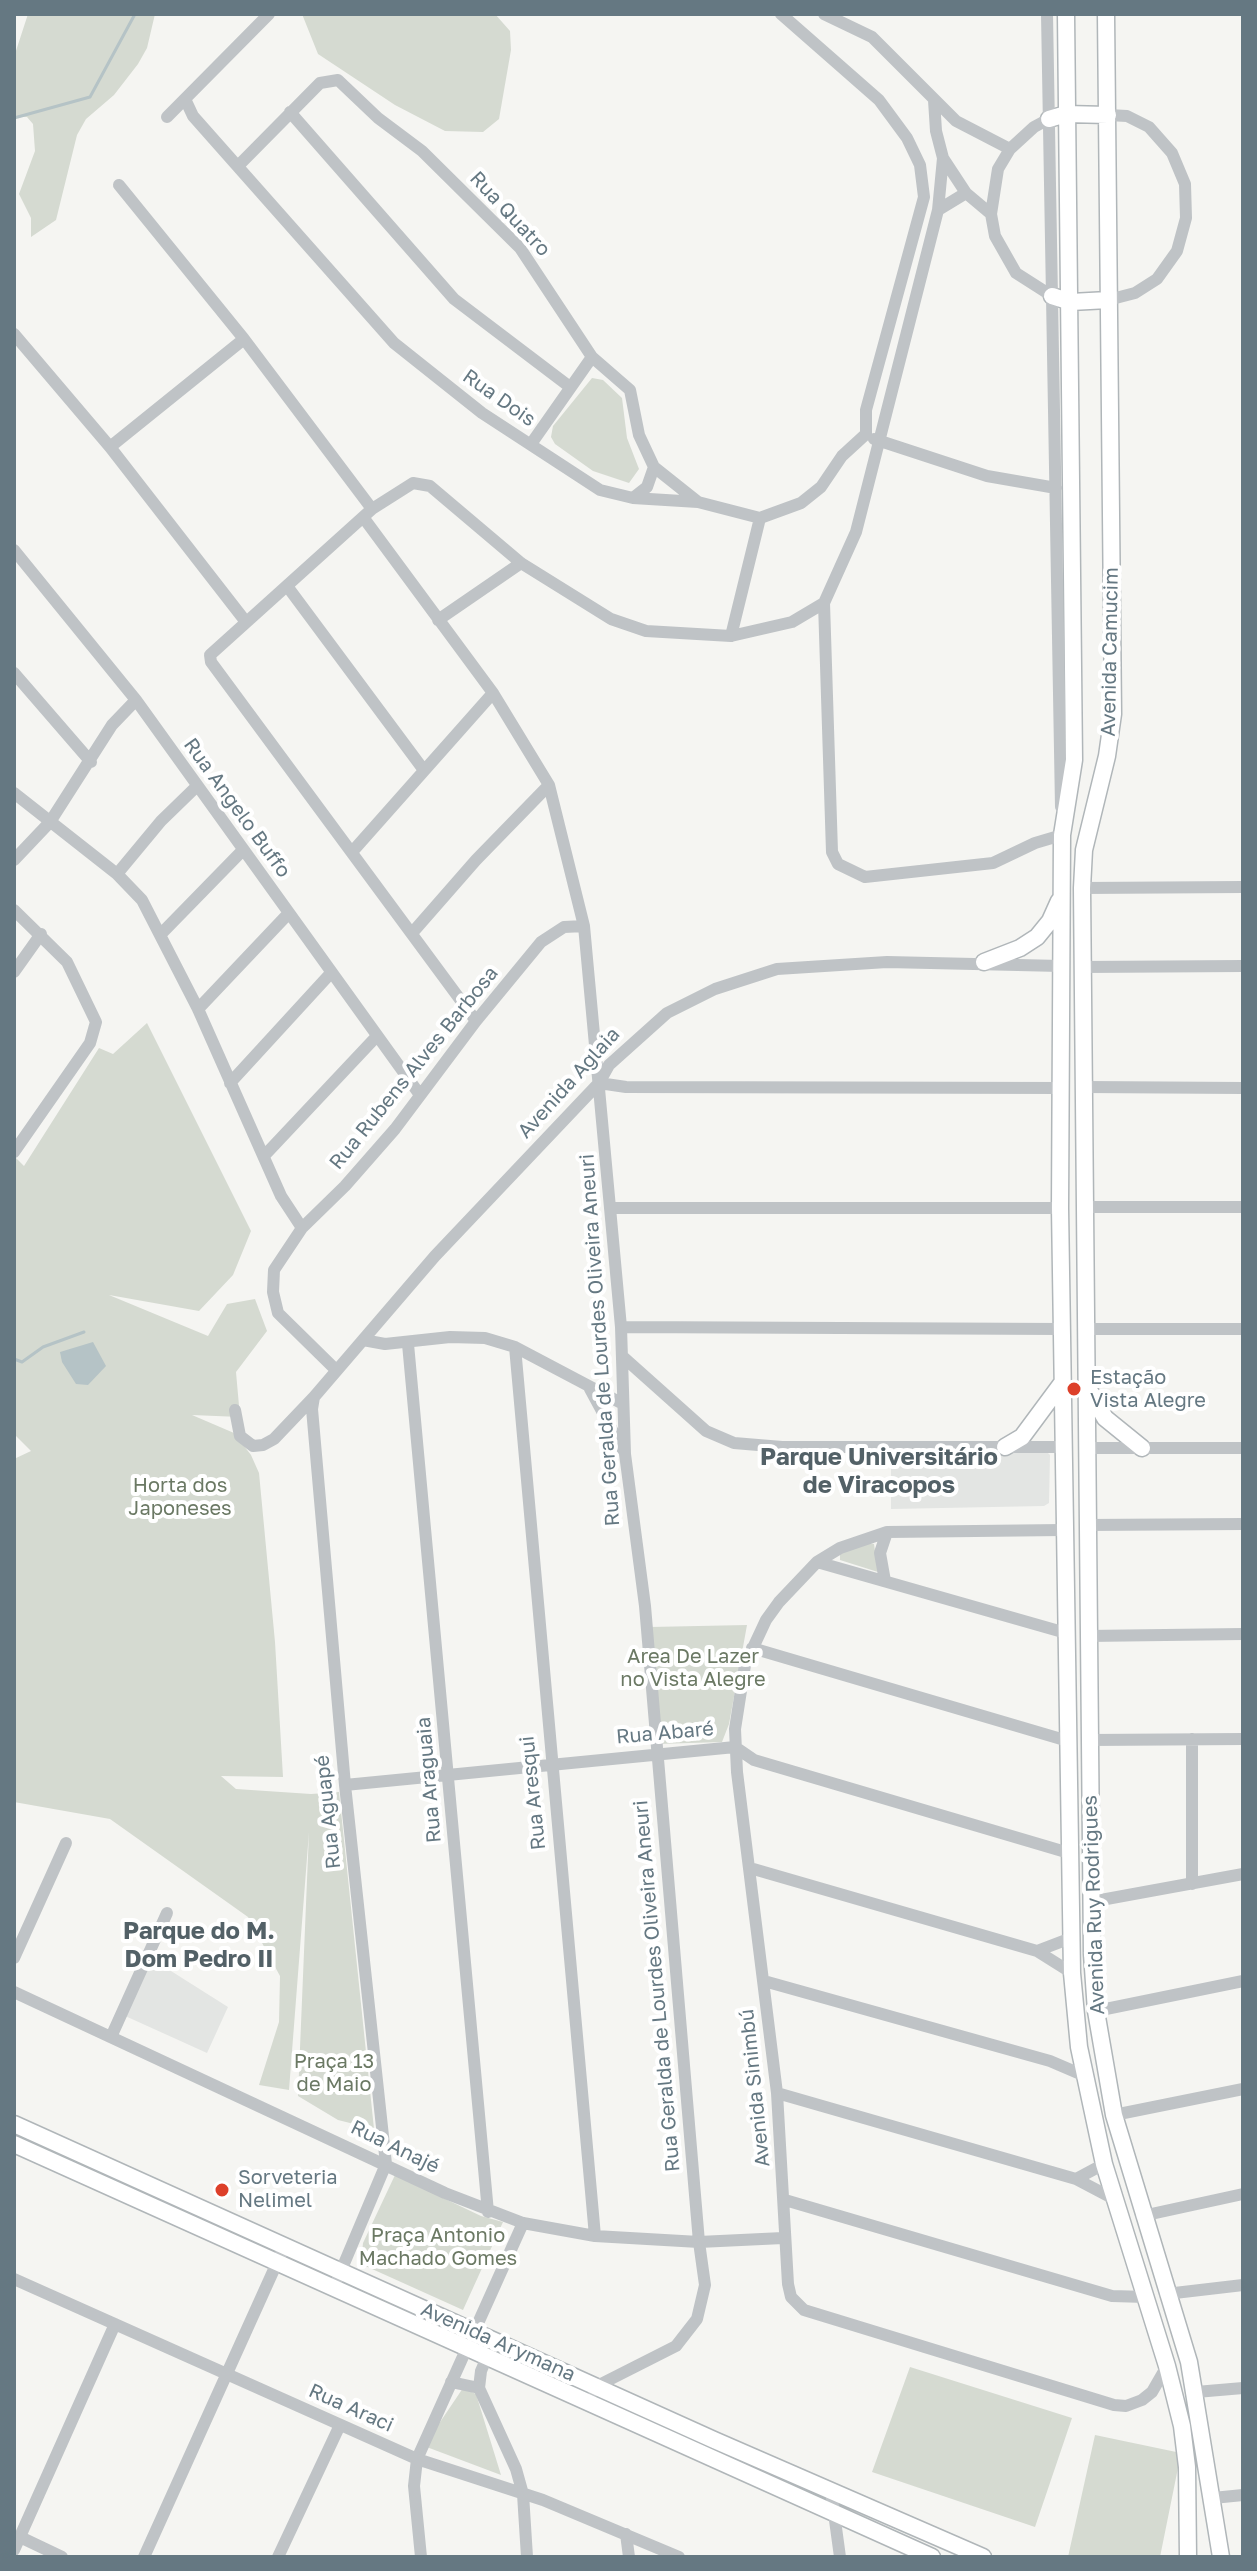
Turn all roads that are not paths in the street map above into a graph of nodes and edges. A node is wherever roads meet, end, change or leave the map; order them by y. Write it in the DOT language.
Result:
graph roads {
  1 [pos="269,14"];
  2 [pos="781,14"];
  3 [pos="824,14"];
  4 [pos="1047,14"];
  5 [pos="1066,14"];
  6 [pos="1106,14"];
  7 [pos="934,100"];
  8 [pos="186,101"];
  9 [pos="290,112"];
  10 [pos="1066,114"];
  11 [pos="1108,115"];
  12 [pos="167,117"];
  13 [pos="1049,119"];
  14 [pos="1010,149"];
  15 [pos="943,158"];
  16 [pos="239,165"];
  17 [pos="119,185"];
  18 [pos="966,193"];
  19 [pos="938,210"];
  20 [pos="991,214"];
  21 [pos="1052,296"];
  22 [pos="1108,300"];
  23 [pos="1071,302"];
  24 [pos="14,334"];
  25 [pos="244,339"];
  26 [pos="592,357"];
  27 [pos="570,387"];
  28 [pos="866,434"];
  29 [pos="880,442"];
  30 [pos="531,444"];
  31 [pos="110,447"];
  32 [pos="654,467"];
  33 [pos="1056,488"];
  34 [pos="633,498"];
  35 [pos="698,502"];
  36 [pos="368,513"];
  37 [pos="760,518"];
  38 [pos="14,550"];
  39 [pos="521,563"];
  40 [pos="287,586"];
  41 [pos="824,603"];
  42 [pos="438,620"];
  43 [pos="246,622"];
  44 [pos="731,636"];
  45 [pos="14,673"];
  46 [pos="493,693"];
  47 [pos="136,700"];
  48 [pos="91,762"];
  49 [pos="423,769"];
  50 [pos="549,785"];
  51 [pos="196,787"];
  52 [pos="14,793"];
  53 [pos="50,822"];
  54 [pos="1062,835"];
  55 [pos="242,851"];
  56 [pos="352,852"];
  57 [pos="14,860"];
  58 [pos="117,874"];
  59 [pos="1062,883"];
  60 [pos="1243,887"];
  61 [pos="1082,888"];
  62 [pos="14,910"];
  63 [pos="288,914"];
  64 [pos="584,926"];
  65 [pos="413,932"];
  66 [pos="41,934"];
  67 [pos="160,935"];
  68 [pos="984,962"];
  69 [pos="1061,966"];
  70 [pos="1243,966"];
  71 [pos="1082,967"];
  72 [pos="14,972"];
  73 [pos="330,974"];
  74 [pos="198,1009"];
  75 [pos="476,1021"];
  76 [pos="376,1037"];
  77 [pos="230,1083"];
  78 [pos="599,1083"];
  79 [pos="1085,1087"];
  80 [pos="1062,1088"];
  81 [pos="1243,1088"];
  82 [pos="420,1095"];
  83 [pos="14,1152"];
  84 [pos="264,1156"];
  85 [pos="1083,1207"];
  86 [pos="1243,1207"];
  87 [pos="611,1208"];
  88 [pos="1060,1208"];
  89 [pos="302,1228"];
  90 [pos="621,1327"];
  91 [pos="1061,1329"];
  92 [pos="1085,1329"];
  93 [pos="1243,1329"];
  94 [pos="363,1340"];
  95 [pos="408,1344"];
  96 [pos="515,1347"];
  97 [pos="622,1356"];
  98 [pos="335,1369"];
  99 [pos="1062,1383"];
  100 [pos="1085,1383"];
  101 [pos="590,1389"];
  102 [pos="314,1397"];
  103 [pos="623,1404"];
  104 [pos="235,1410"];
  105 [pos="1005,1447"];
  106 [pos="1062,1447"];
  107 [pos="1086,1448"];
  108 [pos="1142,1448"];
  109 [pos="1243,1448"];
  110 [pos="625,1454"];
  111 [pos="1243,1524"];
  112 [pos="1086,1525"];
  113 [pos="1063,1530"];
  114 [pos="887,1532"];
  115 [pos="817,1562"];
  116 [pos="885,1581"];
  117 [pos="1066,1633"];
  118 [pos="1243,1634"];
  119 [pos="1087,1636"];
  120 [pos="752,1648"];
  121 [pos="1192,1739"];
  122 [pos="1243,1739"];
  123 [pos="1089,1740"];
  124 [pos="1068,1741"];
  125 [pos="735,1747"];
  126 [pos="658,1753"];
  127 [pos="550,1764"];
  128 [pos="448,1774"];
  129 [pos="345,1785"];
  130 [pos="66,1843"];
  131 [pos="1069,1853"];
  132 [pos="750,1868"];
  133 [pos="1243,1874"];
  134 [pos="1192,1884"];
  135 [pos="1090,1902"];
  136 [pos="1070,1907"];
  137 [pos="167,1913"];
  138 [pos="1071,1938"];
  139 [pos="1037,1951"];
  140 [pos="14,1958"];
  141 [pos="1072,1973"];
  142 [pos="764,1981"];
  143 [pos="1243,1981"];
  144 [pos="14,1992"];
  145 [pos="1096,2011"];
  146 [pos="111,2037"];
  147 [pos="1079,2047"];
  148 [pos="1050,2061"];
  149 [pos="1085,2076"];
  150 [pos="1243,2089"];
  151 [pos="777,2093"];
  152 [pos="1114,2115"];
  153 [pos="14,2124"];
  154 [pos="14,2144"];
  155 [pos="386,2164"];
  156 [pos="1104,2164"];
  157 [pos="1076,2179"];
  158 [pos="1243,2194"];
  159 [pos="1114,2199"];
  160 [pos="785,2200"];
  161 [pos="488,2212"];
  162 [pos="1142,2216"];
  163 [pos="523,2223"];
  164 [pos="595,2236"];
  165 [pos="783,2238"];
  166 [pos="699,2242"];
  167 [pos="285,2245"];
  168 [pos="276,2264"];
  169 [pos="341,2271"];
  170 [pos="14,2279"];
  171 [pos="1243,2285"];
  172 [pos="334,2288"];
  173 [pos="1166,2294"];
  174 [pos="1146,2297"];
  175 [pos="115,2324"];
  176 [pos="473,2332"];
  177 [pos="465,2348"];
  178 [pos="487,2357"];
  179 [pos="1167,2366"];
  180 [pos="227,2375"];
  181 [pos="451,2382"];
  182 [pos="597,2386"];
  183 [pos="479,2388"];
  184 [pos="1243,2388"];
  185 [pos="1196,2392"];
  186 [pos="588,2402"];
  187 [pos="340,2425"];
  188 [pos="417,2459"];
  189 [pos="831,2491"];
  190 [pos="523,2494"];
  191 [pos="1243,2495"];
  192 [pos="1213,2498"];
  193 [pos="834,2513"];
  194 [pos="626,2534"];
  195 [pos="17,2544"];
  196 [pos="62,2557"];
  197 [pos="144,2557"];
  198 [pos="278,2557"];
  199 [pos="421,2557"];
  200 [pos="527,2557"];
  201 [pos="629,2557"];
  202 [pos="679,2557"];
  203 [pos="840,2557"];
  204 [pos="932,2557"];
  205 [pos="983,2557"];
  206 [pos="1188,2557"];
  207 [pos="1221,2557"];
  1 -- 8 [label="street"];
  2 -- 28 [label="street"];
  3 -- 7 [label="street"];
  4 -- 13 [label="street, Avenida Camucim"];
  5 -- 10 [label="main road, Avenida Camucim"];
  6 -- 11 [label="main road, Avenida Camucim"];
  7 -- 14 [label="street"];
  7 -- 15 [label="street"];
  8 -- 12 [label="street"];
  8 -- 16 [label="street, Rua Dois"];
  9 -- 16 [label="street, Rua Quatro"];
  9 -- 26 [label="street, Rua Quatro"];
  9 -- 27 [label="street"];
  10 -- 11 [label="main road"];
  10 -- 13 [label="main road"];
  10 -- 23 [label="main road, Avenida Camucim"];
  11 -- 22 [label="main road, Avenida Camucim"];
  11 -- 22 [label="street"];
  13 -- 14 [label="street"];
  13 -- 21 [label="street, Avenida Camucim"];
  14 -- 20 [label="street"];
  15 -- 18 [label="street"];
  15 -- 19 [label="street"];
  16 -- 30 [label="street, Rua Dois"];
  17 -- 25 [label="street, Rua Geralda de Lourdes Oliveira Aneuri"];
  18 -- 19 [label="street"];
  18 -- 20 [label="street"];
  19 -- 29 [label="street"];
  20 -- 21 [label="street"];
  21 -- 23 [label="main road"];
  21 -- 33 [label="street, Avenida Camucim"];
  22 -- 23 [label="main road"];
  22 -- 61 [label="main road, Avenida Camucim"];
  23 -- 54 [label="main road, Avenida Camucim"];
  24 -- 31 [label="street"];
  25 -- 31 [label="street"];
  25 -- 36 [label="street, Rua Geralda de Lourdes Oliveira Aneuri"];
  26 -- 27 [label="street"];
  26 -- 32 [label="street, Rua Quatro"];
  27 -- 30 [label="street"];
  28 -- 29 [label="street"];
  28 -- 37 [label="street"];
  29 -- 33 [label="street"];
  29 -- 41 [label="street"];
  30 -- 34 [label="street, Rua Dois"];
  31 -- 43 [label="street"];
  32 -- 34 [label="street"];
  32 -- 35 [label="street, Rua Quatro"];
  33 -- 54 [label="street, Avenida Camucim"];
  34 -- 35 [label="street, Rua Dois"];
  35 -- 37 [label="street, Rua Dois"];
  36 -- 39 [label="street"];
  36 -- 40 [label="street"];
  36 -- 42 [label="street, Rua Geralda de Lourdes Oliveira Aneuri"];
  37 -- 44 [label="street"];
  38 -- 47 [label="street, Rua Angelo Buffo"];
  39 -- 42 [label="street"];
  39 -- 44 [label="street"];
  40 -- 43 [label="street"];
  40 -- 49 [label="street"];
  41 -- 44 [label="street"];
  41 -- 54 [label="street"];
  42 -- 46 [label="street, Rua Geralda de Lourdes Oliveira Aneuri"];
  43 -- 56 [label="street"];
  45 -- 48 [label="street"];
  46 -- 49 [label="street"];
  46 -- 50 [label="street, Rua Geralda de Lourdes Oliveira Aneuri"];
  47 -- 48 [label="street"];
  47 -- 51 [label="street, Rua Angelo Buffo"];
  48 -- 53 [label="street"];
  49 -- 56 [label="street"];
  50 -- 64 [label="street, Rua Geralda de Lourdes Oliveira Aneuri"];
  50 -- 65 [label="street"];
  51 -- 55 [label="street, Rua Angelo Buffo"];
  51 -- 58 [label="street"];
  52 -- 53 [label="street"];
  53 -- 57 [label="street"];
  53 -- 58 [label="street"];
  54 -- 59 [label="main road, Avenida Camucim"];
  55 -- 63 [label="street, Rua Angelo Buffo"];
  55 -- 67 [label="street"];
  56 -- 65 [label="street"];
  58 -- 67 [label="street"];
  59 -- 68 [label="main road"];
  59 -- 69 [label="main road, Avenida Camucim"];
  60 -- 61 [label="street"];
  61 -- 71 [label="main road, Avenida Camucim"];
  62 -- 66 [label="street"];
  63 -- 73 [label="street, Rua Angelo Buffo"];
  63 -- 74 [label="street"];
  64 -- 75 [label="street, Rua Rubens Alves Barbosa"];
  64 -- 78 [label="street, Rua Geralda de Lourdes Oliveira Aneuri"];
  65 -- 75 [label="street"];
  66 -- 72 [label="street"];
  66 -- 83 [label="street"];
  67 -- 74 [label="street"];
  68 -- 69 [label="street, Avenida Aglaia"];
  68 -- 78 [label="street, Avenida Aglaia"];
  69 -- 71 [label="main road"];
  69 -- 80 [label="main road, Avenida Camucim"];
  70 -- 71 [label="street"];
  71 -- 79 [label="main road, Avenida Camucim"];
  73 -- 76 [label="street, Rua Angelo Buffo"];
  73 -- 77 [label="street"];
  74 -- 77 [label="street"];
  75 -- 82 [label="street, Rua Rubens Alves Barbosa"];
  76 -- 82 [label="street, Rua Angelo Buffo"];
  76 -- 84 [label="street"];
  77 -- 84 [label="street"];
  78 -- 80 [label="street"];
  78 -- 87 [label="street, Rua Geralda de Lourdes Oliveira Aneuri"];
  78 -- 94 [label="street, Avenida Aglaia"];
  79 -- 81 [label="street"];
  79 -- 85 [label="main road, Avenida Camucim"];
  80 -- 88 [label="main road, Avenida Camucim"];
  82 -- 89 [label="street, Rua Rubens Alves Barbosa"];
  84 -- 89 [label="street"];
  85 -- 86 [label="street"];
  85 -- 88 [label="main road"];
  85 -- 92 [label="main road, Avenida Camucim"];
  87 -- 88 [label="street"];
  87 -- 90 [label="street, Rua Geralda de Lourdes Oliveira Aneuri"];
  88 -- 91 [label="main road, Avenida Camucim"];
  89 -- 98 [label="street, Rua Rubens Alves Barbosa"];
  90 -- 91 [label="street"];
  90 -- 97 [label="street, Rua Geralda de Lourdes Oliveira Aneuri"];
  91 -- 99 [label="main road, Avenida Camucim"];
  92 -- 93 [label="street"];
  92 -- 100 [label="main road, Avenida Camucim"];
  94 -- 95 [label="street"];
  94 -- 98 [label="street"];
  95 -- 96 [label="street"];
  95 -- 128 [label="street, Rua Araguaia"];
  96 -- 101 [label="street"];
  96 -- 127 [label="street, Rua Aresqui"];
  97 -- 103 [label="street, Rua Geralda de Lourdes Oliveira Aneuri"];
  97 -- 105 [label="street"];
  98 -- 102 [label="street"];
  99 -- 105 [label="main road"];
  99 -- 106 [label="main road, Avenida Ruy Rodrigues"];
  100 -- 107 [label="main road, Avenida Ruy Rodrigues"];
  100 -- 108 [label="main road"];
  101 -- 103 [label="street"];
  101 -- 110 [label="street"];
  102 -- 104 [label="street"];
  102 -- 129 [label="street, Rua Aguapé"];
  103 -- 110 [label="street, Rua Geralda de Lourdes Oliveira Aneuri"];
  105 -- 106 [label="street"];
  106 -- 107 [label="main road"];
  106 -- 113 [label="main road, Avenida Ruy Rodrigues"];
  107 -- 108 [label="street"];
  107 -- 112 [label="main road, Avenida Ruy Rodrigues"];
  108 -- 109 [label="street"];
  110 -- 126 [label="street, Rua Geralda de Lourdes Oliveira Aneuri"];
  111 -- 112 [label="street"];
  112 -- 113 [label="main road"];
  112 -- 119 [label="main road, Avenida Ruy Rodrigues"];
  113 -- 114 [label="street, Avenida Sinimbú"];
  113 -- 117 [label="main road, Avenida Ruy Rodrigues"];
  114 -- 115 [label="street, Avenida Sinimbú"];
  114 -- 116 [label="street"];
  115 -- 116 [label="street"];
  115 -- 120 [label="street, Avenida Sinimbú"];
  116 -- 117 [label="street"];
  117 -- 124 [label="main road, Avenida Ruy Rodrigues"];
  118 -- 119 [label="street"];
  119 -- 123 [label="main road, Avenida Ruy Rodrigues"];
  120 -- 124 [label="street"];
  120 -- 125 [label="street, Avenida Sinimbú"];
  121 -- 122 [label="street"];
  121 -- 123 [label="street"];
  121 -- 134 [label="street"];
  123 -- 135 [label="main road, Avenida Ruy Rodrigues"];
  124 -- 131 [label="main road, Avenida Ruy Rodrigues"];
  125 -- 126 [label="street, Rua Abaré"];
  125 -- 131 [label="street, Rua Abaré"];
  125 -- 132 [label="street, Avenida Sinimbú"];
  126 -- 127 [label="street, Rua Abaré"];
  126 -- 166 [label="street, Rua Geralda de Lourdes Oliveira Aneuri"];
  127 -- 128 [label="street, Rua Abaré"];
  127 -- 164 [label="street, Rua Aresqui"];
  128 -- 129 [label="street, Rua Abaré"];
  128 -- 161 [label="street, Rua Araguaia"];
  129 -- 155 [label="street, Rua Aguapé"];
  130 -- 140 [label="street"];
  131 -- 136 [label="main road, Avenida Ruy Rodrigues"];
  132 -- 139 [label="street"];
  132 -- 142 [label="street, Avenida Sinimbú"];
  133 -- 134 [label="street"];
  134 -- 135 [label="street"];
  135 -- 136 [label="main road"];
  135 -- 145 [label="main road, Avenida Ruy Rodrigues"];
  136 -- 138 [label="main road, Avenida Ruy Rodrigues"];
  137 -- 146 [label="street"];
  138 -- 139 [label="street"];
  138 -- 141 [label="main road, Avenida Ruy Rodrigues"];
  139 -- 141 [label="street"];
  141 -- 147 [label="main road, Avenida Ruy Rodrigues"];
  142 -- 148 [label="street"];
  142 -- 151 [label="street, Avenida Sinimbú"];
  143 -- 145 [label="street"];
  144 -- 146 [label="street, Rua Anajé"];
  145 -- 152 [label="main road, Avenida Ruy Rodrigues"];
  146 -- 155 [label="street, Rua Anajé"];
  147 -- 148 [label="street"];
  147 -- 149 [label="main road, Avenida Ruy Rodrigues"];
  148 -- 149 [label="street"];
  149 -- 156 [label="main road, Avenida Ruy Rodrigues"];
  150 -- 152 [label="street"];
  151 -- 157 [label="street"];
  151 -- 160 [label="street, Avenida Sinimbú"];
  152 -- 162 [label="main road, Avenida Ruy Rodrigues"];
  153 -- 167 [label="main road, Avenida Arymana"];
  154 -- 168 [label="main road, Avenida Arymana"];
  155 -- 161 [label="street, Rua Anajé"];
  155 -- 169 [label="street, Rua Aguapé"];
  156 -- 157 [label="street"];
  156 -- 159 [label="main road, Avenida Ruy Rodrigues"];
  157 -- 159 [label="street"];
  158 -- 162 [label="street"];
  159 -- 174 [label="main road, Avenida Ruy Rodrigues"];
  160 -- 165 [label="street, Avenida Sinimbú"];
  160 -- 174 [label="street"];
  161 -- 163 [label="street, Rua Anajé"];
  162 -- 173 [label="main road, Avenida Ruy Rodrigues"];
  163 -- 164 [label="street, Rua Anajé"];
  163 -- 176 [label="street"];
  164 -- 166 [label="street, Rua Anajé"];
  165 -- 166 [label="street, Rua Anajé"];
  165 -- 179 [label="street, Avenida Sinimbú"];
  166 -- 182 [label="street, Rua Geralda de Lourdes Oliveira Aneuri"];
  167 -- 168 [label="street"];
  167 -- 169 [label="main road, Avenida Arymana"];
  168 -- 172 [label="main road, Avenida Arymana"];
  168 -- 180 [label="street"];
  169 -- 172 [label="street, Rua Aguapé"];
  169 -- 176 [label="main road, Avenida Arymana"];
  170 -- 175 [label="street, Rua Araci"];
  171 -- 173 [label="street"];
  172 -- 177 [label="main road, Avenida Arymana"];
  173 -- 174 [label="main road"];
  173 -- 185 [label="main road, Avenida Ruy Rodrigues"];
  174 -- 179 [label="main road, Avenida Ruy Rodrigues"];
  175 -- 180 [label="street, Rua Araci"];
  175 -- 195 [label="street"];
  176 -- 177 [label="street"];
  176 -- 182 [label="main road, Avenida Arymana"];
  177 -- 178 [label="main road, Avenida Arymana"];
  177 -- 181 [label="street"];
  178 -- 183 [label="street"];
  178 -- 186 [label="main road, Avenida Arymana"];
  179 -- 206 [label="main road, Avenida Ruy Rodrigues"];
  180 -- 187 [label="street, Rua Araci"];
  180 -- 197 [label="street"];
  181 -- 183 [label="street"];
  181 -- 188 [label="street"];
  182 -- 186 [label="street"];
  182 -- 189 [label="main road, Avenida Arymana"];
  183 -- 190 [label="street"];
  184 -- 185 [label="street"];
  185 -- 192 [label="main road, Avenida Ruy Rodrigues"];
  186 -- 193 [label="main road, Avenida Arymana"];
  187 -- 188 [label="street, Rua Araci"];
  187 -- 198 [label="street"];
  188 -- 190 [label="street, Rua Araci"];
  188 -- 199 [label="street"];
  189 -- 193 [label="street"];
  189 -- 205 [label="main road, Avenida Arymana"];
  190 -- 194 [label="street, Rua Araci"];
  190 -- 200 [label="street"];
  191 -- 192 [label="street"];
  192 -- 207 [label="main road, Avenida Ruy Rodrigues"];
  193 -- 203 [label="street"];
  193 -- 204 [label="main road, Avenida Arymana"];
  194 -- 201 [label="street"];
  194 -- 202 [label="street, Rua Araci"];
  195 -- 196 [label="street"];
}
